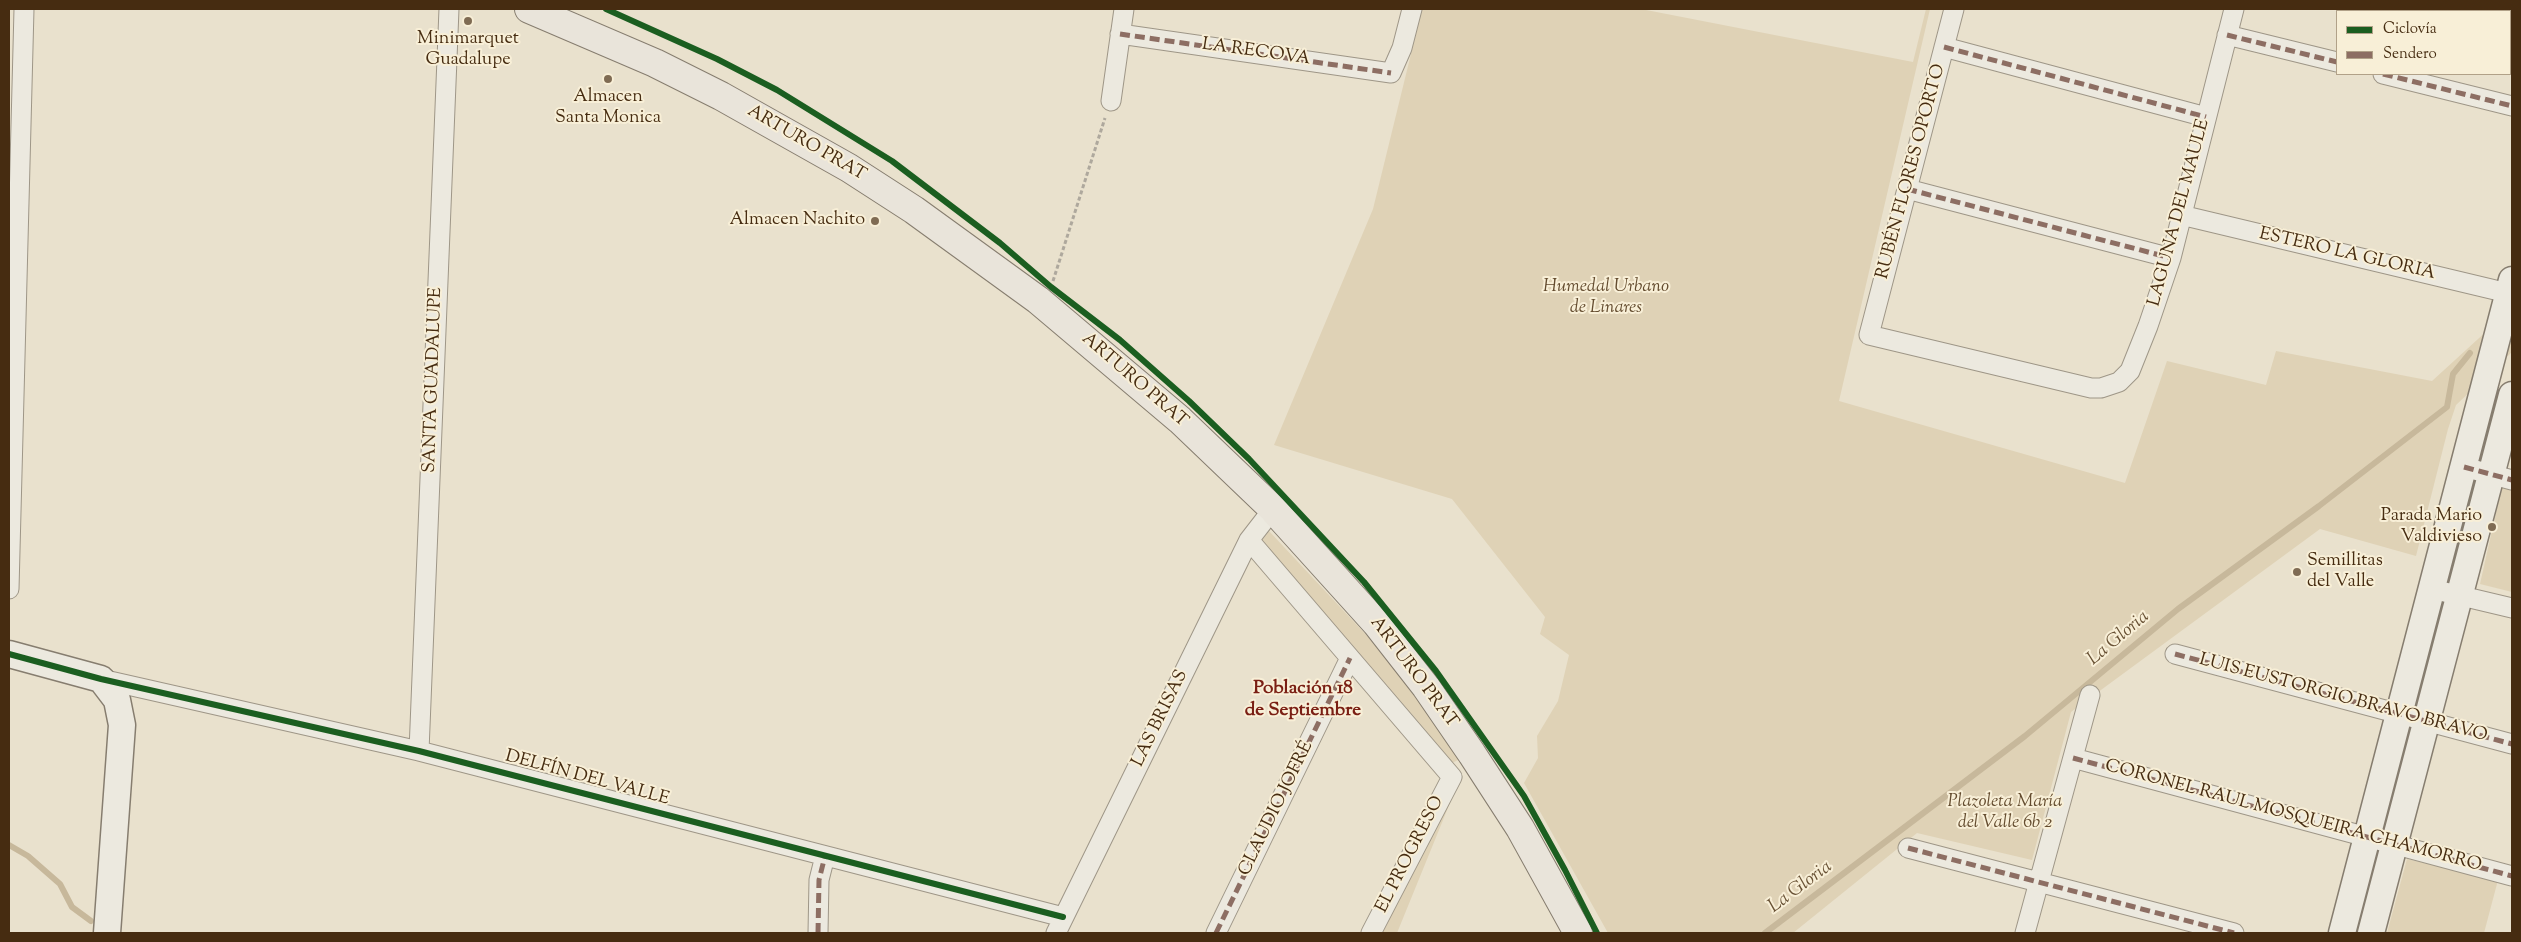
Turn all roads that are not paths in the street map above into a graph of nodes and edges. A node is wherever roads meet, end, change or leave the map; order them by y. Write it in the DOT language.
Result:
graph roads {
  1 [pos="24,9"];
  2 [pos="449,9"];
  3 [pos="528,9"];
  4 [pos="1124,9"];
  5 [pos="1412,9"];
  6 [pos="1954,9"];
  7 [pos="2234,9"];
  8 [pos="1120,34"];
  9 [pos="2227,35"];
  10 [pos="1944,47"];
  11 [pos="2336,62"];
  12 [pos="2387,75"];
  13 [pos="1111,101"];
  14 [pos="2512,106"];
  15 [pos="2206,117"];
  16 [pos="1907,188"];
  17 [pos="2182,215"];
  18 [pos="2170,258"];
  19 [pos="2511,289"];
  20 [pos="2091,388"];
  21 [pos="2512,395"];
  22 [pos="2464,467"];
  23 [pos="2502,478"];
  24 [pos="1273,509"];
  25 [pos="1249,540"];
  26 [pos="9,589"];
  27 [pos="2432,589"];
  28 [pos="2460,596"];
  29 [pos="2512,608"];
  30 [pos="9,654"];
  31 [pos="2175,654"];
  32 [pos="1350,658"];
  33 [pos="101,679"];
  34 [pos="2090,695"];
  35 [pos="2400,715"];
  36 [pos="2427,722"];
  37 [pos="2512,744"];
  38 [pos="419,751"];
  39 [pos="2073,758"];
  40 [pos="1452,777"];
  41 [pos="2368,837"];
  42 [pos="2394,844"];
  43 [pos="1908,848"];
  44 [pos="825,856"];
  45 [pos="2512,876"];
  46 [pos="2039,882"];
  47 [pos="1060,925"];
  48 [pos="107,933"];
  49 [pos="818,933"];
  50 [pos="1216,933"];
  51 [pos="1371,933"];
  52 [pos="1578,933"];
  53 [pos="2025,933"];
  54 [pos="2234,933"];
  55 [pos="2342,933"];
  56 [pos="2371,933"];
  1 -- 26 [label="street"];
  2 -- 38 [label="street, SANTA GUADALUPE"];
  3 -- 24 [label="main road, ARTURO PRAT"];
  4 -- 8 [label="street"];
  5 -- 8 [label="street, LA RECOVA"];
  6 -- 10 [label="street, RUBÉN FLORES OPORTO"];
  7 -- 9 [label="street, LAGUNA DEL MAULE"];
  8 -- 13 [label="street"];
  9 -- 11 [label="street"];
  9 -- 15 [label="street, LAGUNA DEL MAULE"];
  10 -- 15 [label="street"];
  10 -- 16 [label="street, RUBÉN FLORES OPORTO"];
  12 -- 14 [label="street"];
  15 -- 17 [label="street, LAGUNA DEL MAULE"];
  16 -- 18 [label="street"];
  16 -- 20 [label="street, RUBÉN FLORES OPORTO"];
  17 -- 18 [label="street, LAGUNA DEL MAULE"];
  17 -- 19 [label="street, ESTERO LA GLORIA"];
  18 -- 20 [label="street, LAGUNA DEL MAULE"];
  19 -- 22 [label="street"];
  21 -- 23 [label="street"];
  22 -- 23 [label="street"];
  22 -- 27 [label="street"];
  23 -- 28 [label="street"];
  24 -- 25 [label="street, LAS BRISAS"];
  24 -- 52 [label="main road, ARTURO PRAT"];
  25 -- 32 [label="street, ARTURO PRAT"];
  25 -- 47 [label="street, LAS BRISAS"];
  27 -- 28 [label="street"];
  27 -- 35 [label="street"];
  28 -- 29 [label="street"];
  28 -- 36 [label="street"];
  30 -- 33 [label="street"];
  31 -- 35 [label="street, LUIS EUSTORGIO BRAVO BRAVO"];
  32 -- 40 [label="street, ARTURO PRAT"];
  32 -- 50 [label="street, CLAUDIO JOFRÉ"];
  33 -- 38 [label="street, DELFÍN DEL VALLE"];
  33 -- 48 [label="street"];
  34 -- 39 [label="street"];
  35 -- 36 [label="street, LUIS EUSTORGIO BRAVO BRAVO"];
  35 -- 41 [label="street"];
  36 -- 37 [label="street, LUIS EUSTORGIO BRAVO BRAVO"];
  36 -- 42 [label="street"];
  38 -- 44 [label="street, DELFÍN DEL VALLE"];
  39 -- 41 [label="street, CORONEL RAUL MOSQUEIRA CHAMORRO"];
  39 -- 46 [label="street"];
  40 -- 51 [label="street, EL PROGRESO"];
  41 -- 42 [label="street, CORONEL RAUL MOSQUEIRA CHAMORRO"];
  41 -- 55 [label="street"];
  42 -- 45 [label="street, CORONEL RAUL MOSQUEIRA CHAMORRO"];
  42 -- 56 [label="street"];
  43 -- 46 [label="street"];
  44 -- 47 [label="street, DELFÍN DEL VALLE"];
  44 -- 49 [label="street"];
  46 -- 53 [label="street"];
  46 -- 54 [label="street"];
}
